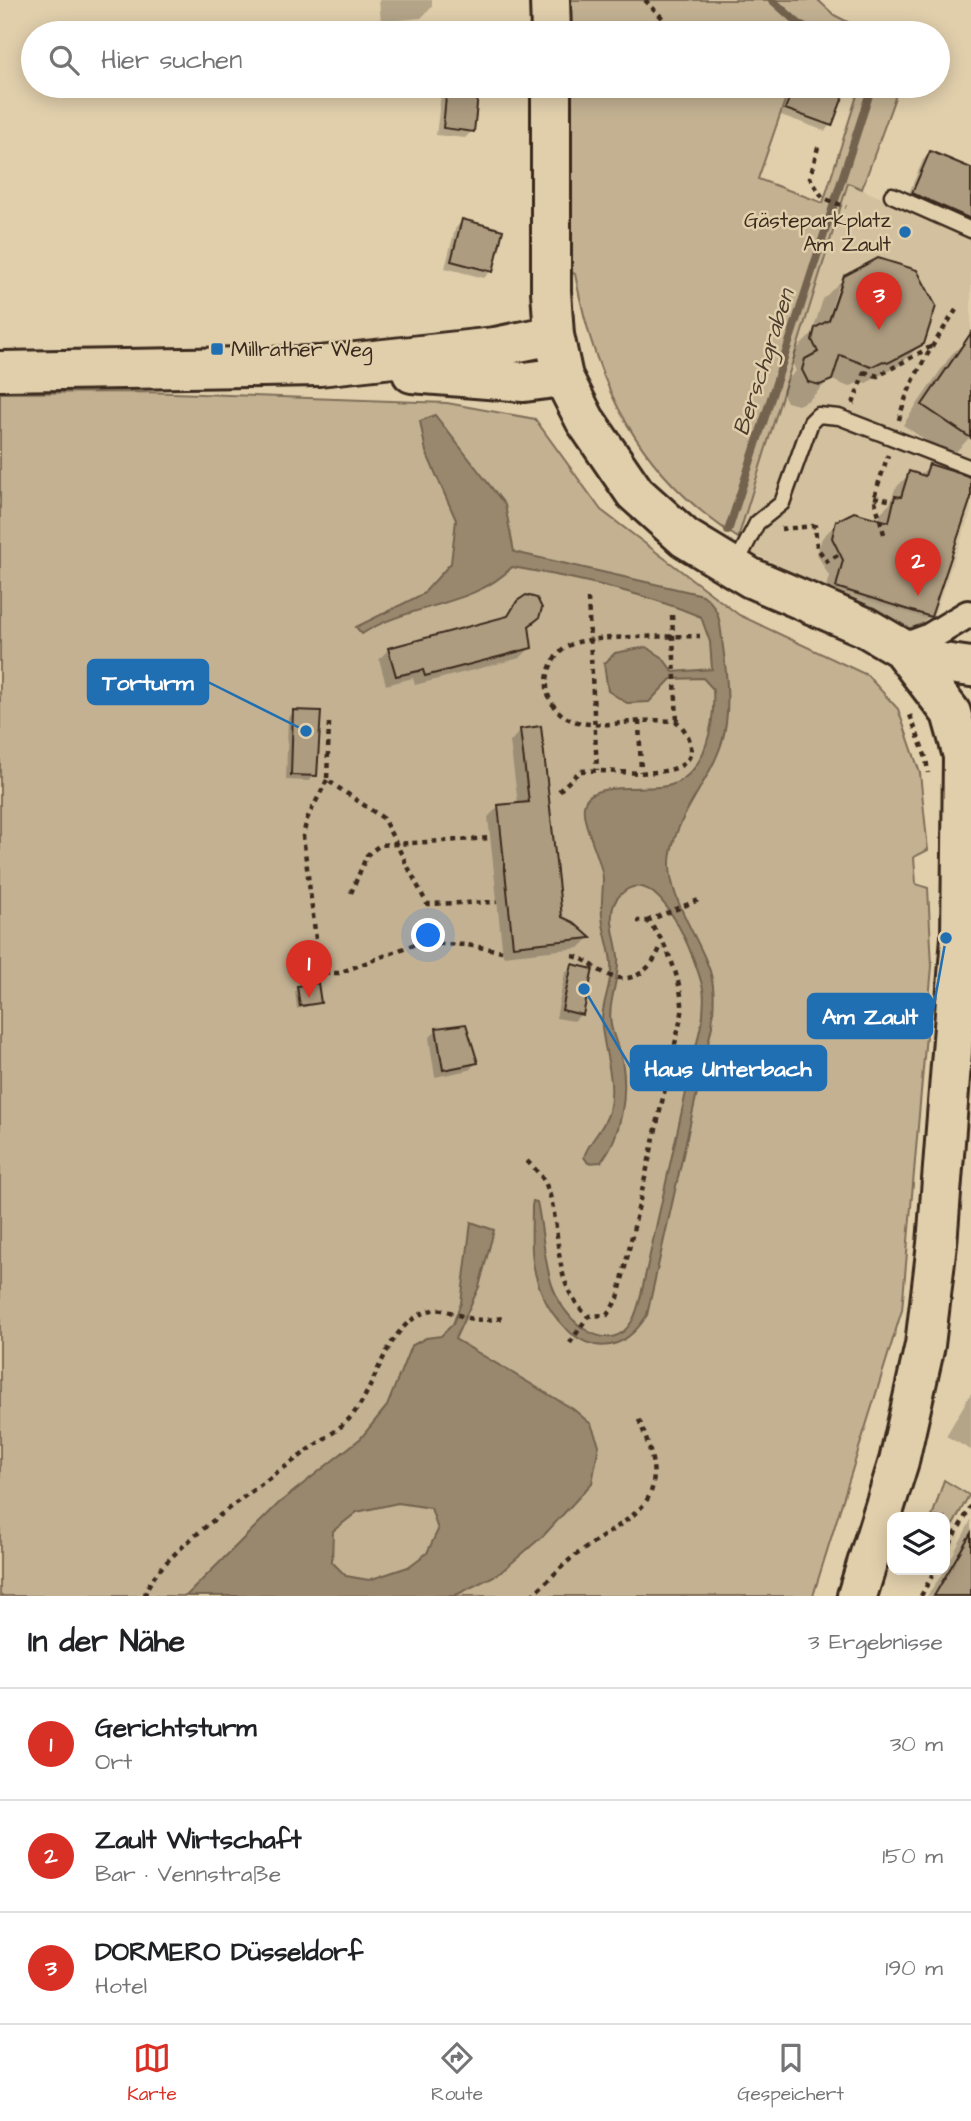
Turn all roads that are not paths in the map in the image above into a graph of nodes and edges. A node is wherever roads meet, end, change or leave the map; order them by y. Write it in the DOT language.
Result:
graph roads {
  1 [pos="550,0"];
  2 [pos="551,21"];
  3 [pos="551,98"];
  4 [pos="892,195"];
  5 [pos="971,230"];
  6 [pos="554,335"];
  7 [pos="320,366"];
  8 [pos="0,371"];
  9 [pos="563,377"];
  10 [pos="971,468"];
  11 [pos="733,569"];
  12 [pos="970,611"];
  13 [pos="905,653"];
  14 [pos="971,667"];
  15 [pos="964,708"];
  16 [pos="967,753"];
  17 [pos="857,1596"];
  1 -- 2 [label="main road"];
  3 -- 6 [label="main road"];
  4 -- 5 [label="lane"];
  6 -- 7 [label="main road"];
  6 -- 9 [label="main road"];
  7 -- 8 [label="main road"];
  7 -- 9 [label="main road"];
  9 -- 11 [label="main road"];
  10 -- 11 [label="lane"];
  11 -- 13 [label="main road"];
  12 -- 13 [label="street"];
  13 -- 14 [label="main road"];
  13 -- 15 [label="main road"];
  15 -- 16 [label="main road"];
  16 -- 17 [label="main road"];
}
